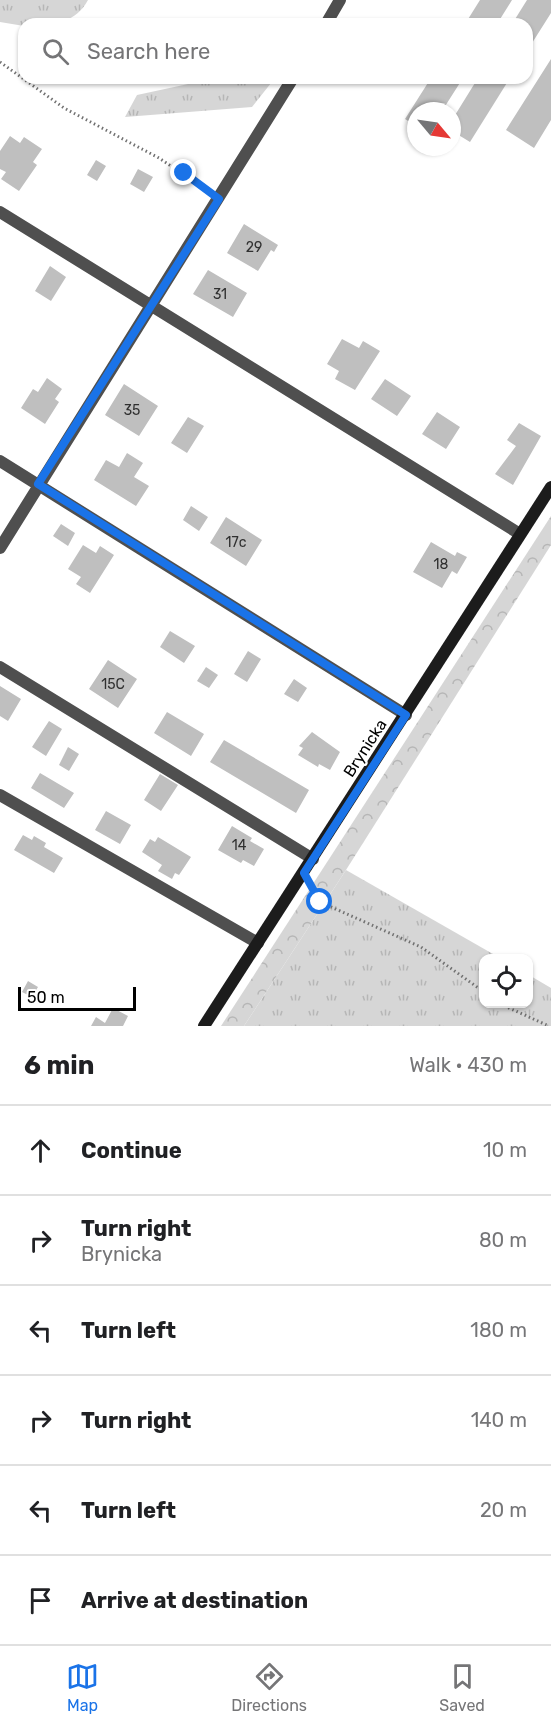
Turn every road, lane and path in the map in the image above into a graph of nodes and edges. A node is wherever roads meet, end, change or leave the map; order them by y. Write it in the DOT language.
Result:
graph roads {
  1 [pos="340,0"];
  2 [pos="330,18"];
  3 [pos="0,62"];
  4 [pos="18,76"];
  5 [pos="29,84"];
  6 [pos="289,84"];
  7 [pos="219,199"];
  8 [pos="0,212"];
  9 [pos="151,305"];
  10 [pos="0,461"];
  11 [pos="38,484"];
  12 [pos="551,487"];
  13 [pos="520,534"];
  14 [pos="0,548"];
  15 [pos="0,667"];
  16 [pos="406,715"];
  17 [pos="0,795"];
  18 [pos="312,859"];
  19 [pos="304,873"];
  20 [pos="258,943"];
  21 [pos="479,989"];
  22 [pos="509,1008"];
  23 [pos="204,1026"];
  24 [pos="549,1026"];
  1 -- 2 [label="street"];
  3 -- 4 [label="path"];
  5 -- 7 [label="path"];
  6 -- 7 [label="street"];
  7 -- 9 [label="street"];
  8 -- 9 [label="street"];
  9 -- 11 [label="street"];
  9 -- 13 [label="street"];
  10 -- 11 [label="street"];
  11 -- 14 [label="street"];
  11 -- 16 [label="street"];
  12 -- 13 [label="street, Brynicka"];
  13 -- 16 [label="street, Brynicka"];
  15 -- 18 [label="street"];
  16 -- 18 [label="street, Brynicka"];
  17 -- 20 [label="street"];
  18 -- 19 [label="street, Brynicka"];
  19 -- 20 [label="street, Brynicka"];
  19 -- 21 [label="path"];
  20 -- 23 [label="street, Brynicka"];
  22 -- 24 [label="path"];
}
